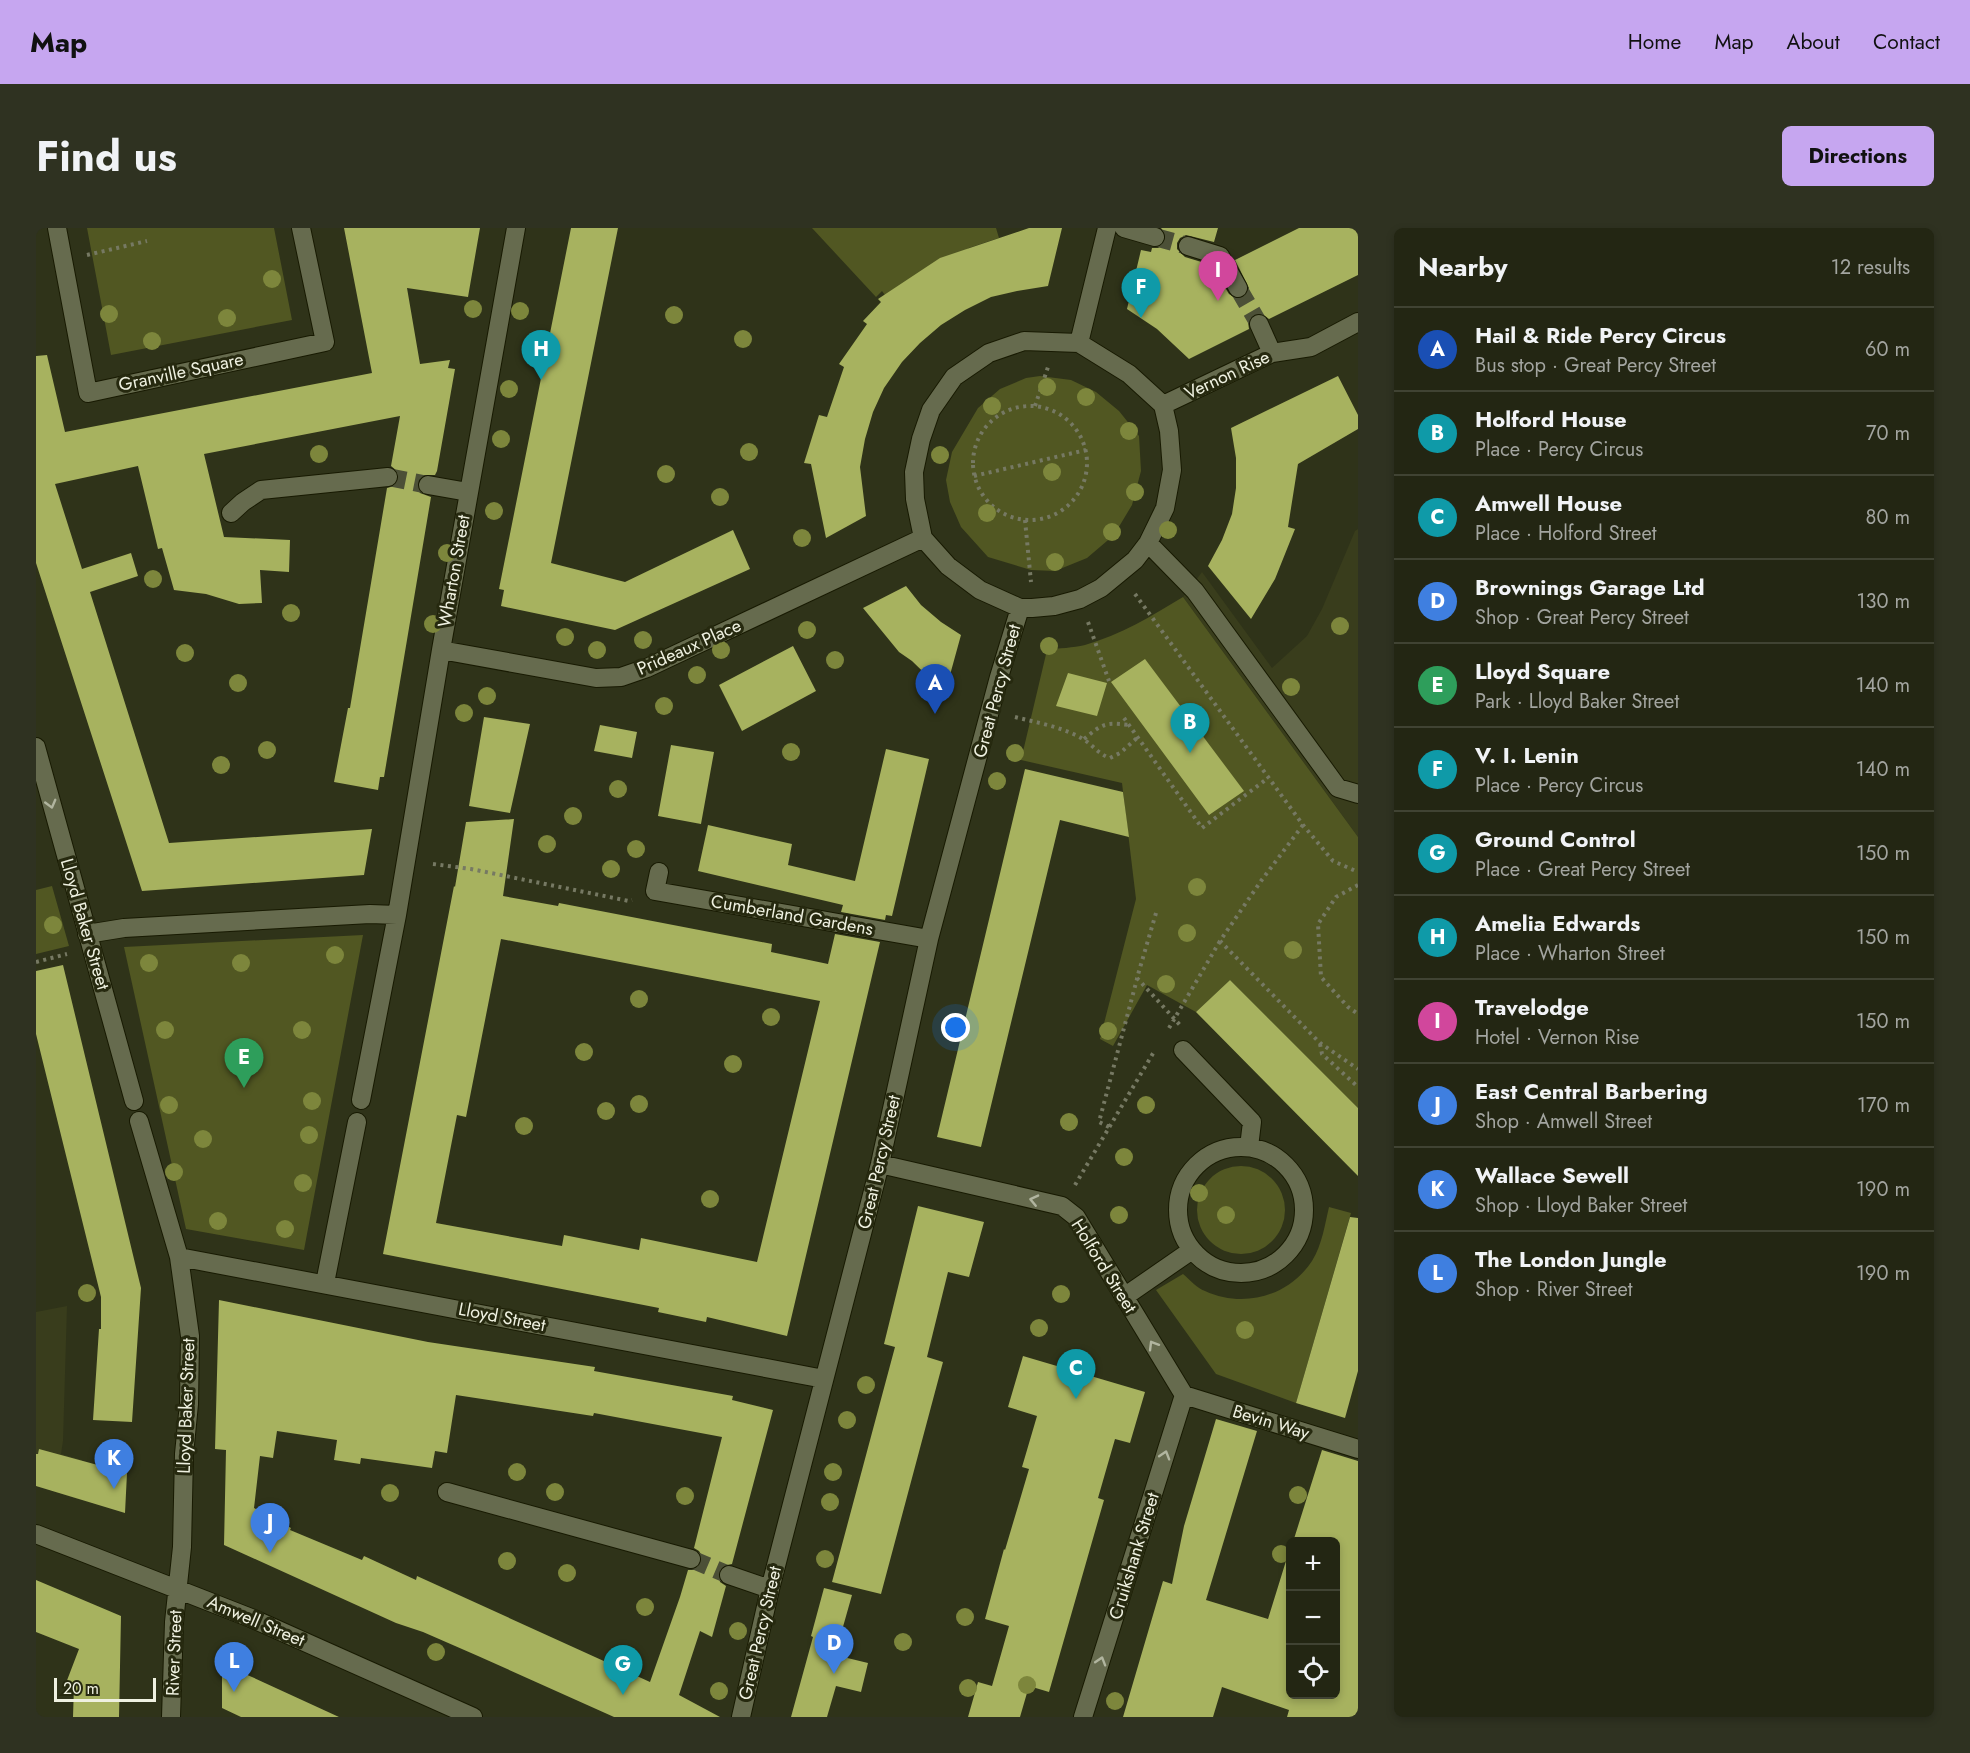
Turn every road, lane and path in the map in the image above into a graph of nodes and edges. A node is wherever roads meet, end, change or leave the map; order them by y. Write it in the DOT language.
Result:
graph roads {
  1 [pos="57,228"];
  2 [pos="301,228"];
  3 [pos="516,228"];
  4 [pos="1107,228"];
  5 [pos="1124,228"];
  6 [pos="1155,237"];
  7 [pos="147,241"];
  8 [pos="1188,246"];
  9 [pos="63,261"];
  10 [pos="1238,288"];
  11 [pos="1358,322"];
  12 [pos="1259,324"];
  13 [pos="1054,341"];
  14 [pos="1080,343"];
  15 [pos="1272,353"];
  16 [pos="1163,405"];
  17 [pos="1035,406"];
  18 [pos="1086,450"];
  19 [pos="974,476"];
  20 [pos="388,477"];
  21 [pos="428,484"];
  22 [pos="468,492"];
  23 [pos="231,513"];
  24 [pos="1026,520"];
  25 [pos="923,538"];
  26 [pos="1148,543"];
  27 [pos="1120,574"];
  28 [pos="1080,599"];
  29 [pos="1026,608"];
  30 [pos="441,650"];
  31 [pos="1109,681"];
  32 [pos="991,712"];
  33 [pos="1124,718"];
  34 [pos="1129,725"];
  35 [pos="1138,737"];
  36 [pos="1084,739"];
  37 [pos="36,747"];
  38 [pos="1268,778"];
  39 [pos="1358,794"];
  40 [pos="1303,825"];
  41 [pos="450,866"];
  42 [pos="659,872"];
  43 [pos="1358,872"];
  44 [pos="1358,885"];
  45 [pos="655,891"];
  46 [pos="1156,913"];
  47 [pos="397,915"];
  48 [pos="87,934"];
  49 [pos="929,939"];
  50 [pos="1220,941"];
  51 [pos="1137,978"];
  52 [pos="1358,1014"];
  53 [pos="1174,1019"];
  54 [pos="1168,1029"];
  55 [pos="1320,1043"];
  56 [pos="1156,1048"];
  57 [pos="1184,1050"];
  58 [pos="1358,1069"];
  59 [pos="1358,1087"];
  60 [pos="361,1100"];
  61 [pos="134,1101"];
  62 [pos="139,1121"];
  63 [pos="357,1122"];
  64 [pos="1109,1127"];
  65 [pos="1249,1147"];
  66 [pos="880,1164"];
  67 [pos="1062,1206"];
  68 [pos="1192,1250"];
  69 [pos="179,1257"];
  70 [pos="324,1283"];
  71 [pos="1124,1297"];
  72 [pos="824,1379"];
  73 [pos="1184,1395"];
  74 [pos="1358,1449"];
  75 [pos="447,1492"];
  76 [pos="36,1534"];
  77 [pos="691,1560"];
  78 [pos="729,1575"];
  79 [pos="177,1588"];
  80 [pos="770,1588"];
  81 [pos="171,1717"];
  82 [pos="473,1717"];
  83 [pos="741,1717"];
  84 [pos="1083,1717"];
  1 -- 9 [label="street, Granville Square"];
  2 -- 9 [label="street, Granville Square"];
  3 -- 22 [label="street, Wharton Street"];
  4 -- 14 [label="street"];
  5 -- 6 [label="street"];
  7 -- 9 [label="path"];
  8 -- 10 [label="street"];
  11 -- 15 [label="street, Vernon Rise"];
  12 -- 15 [label="street"];
  13 -- 14 [label="street"];
  13 -- 17 [label="path"];
  13 -- 25 [label="street"];
  14 -- 16 [label="street"];
  15 -- 16 [label="street, Vernon Rise"];
  16 -- 26 [label="street"];
  17 -- 18 [label="path"];
  17 -- 19 [label="path"];
  18 -- 19 [label="path"];
  18 -- 24 [label="path"];
  19 -- 24 [label="path"];
  20 -- 23 [label="street"];
  21 -- 22 [label="street"];
  22 -- 30 [label="street, Wharton Street"];
  24 -- 29 [label="path"];
  25 -- 29 [label="street"];
  25 -- 30 [label="street, Prideaux Place"];
  26 -- 27 [label="street"];
  26 -- 39 [label="street"];
  27 -- 28 [label="street"];
  27 -- 38 [label="path"];
  28 -- 29 [label="street"];
  28 -- 31 [label="path"];
  29 -- 32 [label="street, Great Percy Street"];
  30 -- 47 [label="street, Wharton Street"];
  32 -- 36 [label="path"];
  32 -- 49 [label="street, Great Percy Street"];
  33 -- 34 [label="path"];
  34 -- 35 [label="path"];
  34 -- 36 [label="path"];
  35 -- 36 [label="path"];
  35 -- 38 [label="path"];
  37 -- 48 [label="street, Lloyd Baker Street, one-way"];
  38 -- 40 [label="path"];
  40 -- 43 [label="path"];
  40 -- 50 [label="path"];
  41 -- 45 [label="path"];
  42 -- 45 [label="street"];
  44 -- 52 [label="path"];
  45 -- 49 [label="street, Cumberland Gardens"];
  46 -- 51 [label="path"];
  47 -- 48 [label="street"];
  47 -- 60 [label="street, Wharton Street"];
  48 -- 61 [label="street, Lloyd Baker Street"];
  49 -- 66 [label="street, Great Percy Street"];
  50 -- 53 [label="path"];
  50 -- 55 [label="path"];
  51 -- 53 [label="path"];
  51 -- 64 [label="path"];
  53 -- 54 [label="path"];
  53 -- 57 [label="path"];
  55 -- 58 [label="path"];
  55 -- 59 [label="path"];
  56 -- 64 [label="path"];
  57 -- 65 [label="street"];
  62 -- 69 [label="street, Lloyd Baker Street"];
  63 -- 70 [label="street"];
  64 -- 67 [label="path"];
  65 -- 68 [label="street"];
  65 -- 68 [label="street"];
  67 -- 66 [label="street, Holford Street, one-way"];
  66 -- 72 [label="street, Great Percy Street"];
  67 -- 71 [label="street, Holford Street"];
  68 -- 71 [label="street"];
  69 -- 70 [label="street, Lloyd Street"];
  69 -- 79 [label="street, Lloyd Baker Street"];
  70 -- 72 [label="street, Lloyd Street"];
  73 -- 71 [label="street, Holford Street, one-way"];
  72 -- 80 [label="street, Great Percy Street"];
  73 -- 74 [label="street, Bevin Way"];
  84 -- 73 [label="street, Cruikshank Street, one-way"];
  75 -- 77 [label="street"];
  76 -- 79 [label="street, Amwell Street"];
  78 -- 80 [label="street"];
  79 -- 81 [label="street, River Street"];
  79 -- 82 [label="street, Amwell Street"];
  80 -- 83 [label="street, Great Percy Street"];
}
